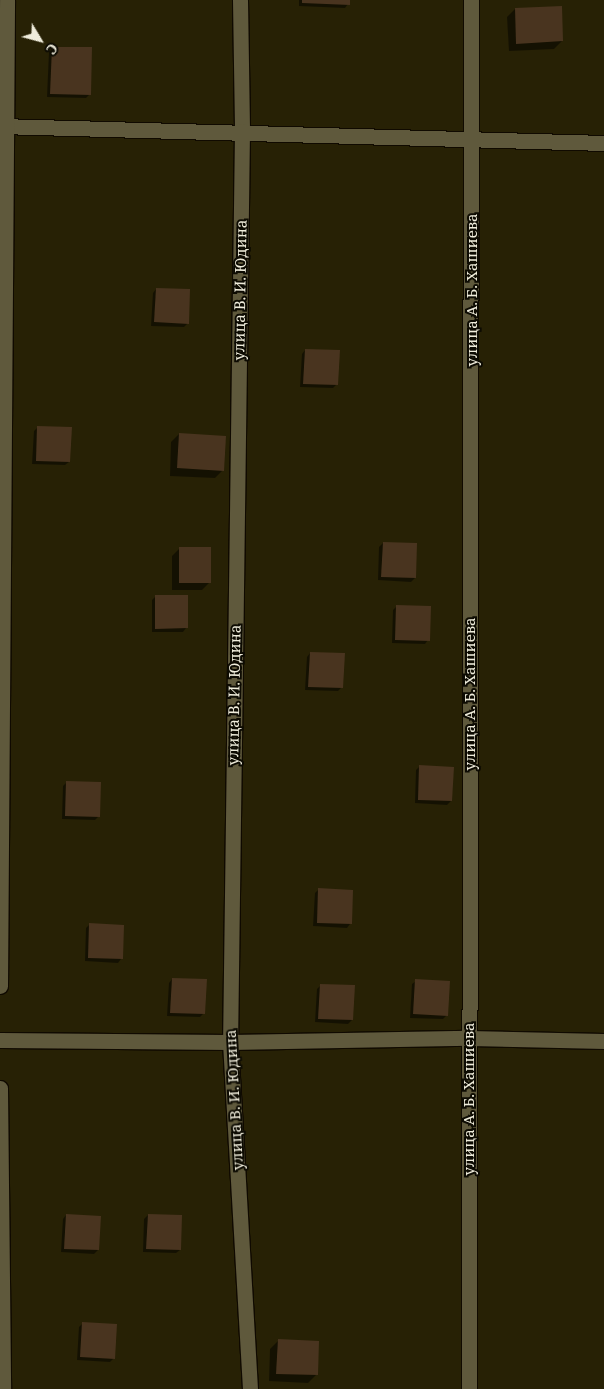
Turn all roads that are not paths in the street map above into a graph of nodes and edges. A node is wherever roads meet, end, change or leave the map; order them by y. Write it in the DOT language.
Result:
graph roads {
  1 [pos="7,0"];
  2 [pos="240,0"];
  3 [pos="471,0"];
  4 [pos="4,126"];
  5 [pos="242,131"];
  6 [pos="472,139"];
  7 [pos="604,143"];
  8 [pos="0,986"];
  9 [pos="469,1038"];
  10 [pos="0,1040"];
  11 [pos="604,1040"];
  12 [pos="230,1042"];
  13 [pos="0,1088"];
  14 [pos="3,1389"];
  15 [pos="250,1389"];
  16 [pos="469,1389"];
  1 -- 4 [label="street"];
  2 -- 5 [label="street, улица В. И. Юдина"];
  3 -- 6 [label="street, улица А. Б. Хашиева"];
  4 -- 5 [label="street"];
  4 -- 8 [label="street"];
  5 -- 6 [label="street"];
  5 -- 12 [label="street, улица В. И. Юдина"];
  6 -- 7 [label="street"];
  6 -- 9 [label="street, улица А. Б. Хашиева"];
  9 -- 11 [label="street"];
  9 -- 12 [label="street"];
  9 -- 16 [label="street, улица А. Б. Хашиева"];
  10 -- 12 [label="street"];
  12 -- 15 [label="street, улица В. И. Юдина"];
  13 -- 14 [label="street"];
}
